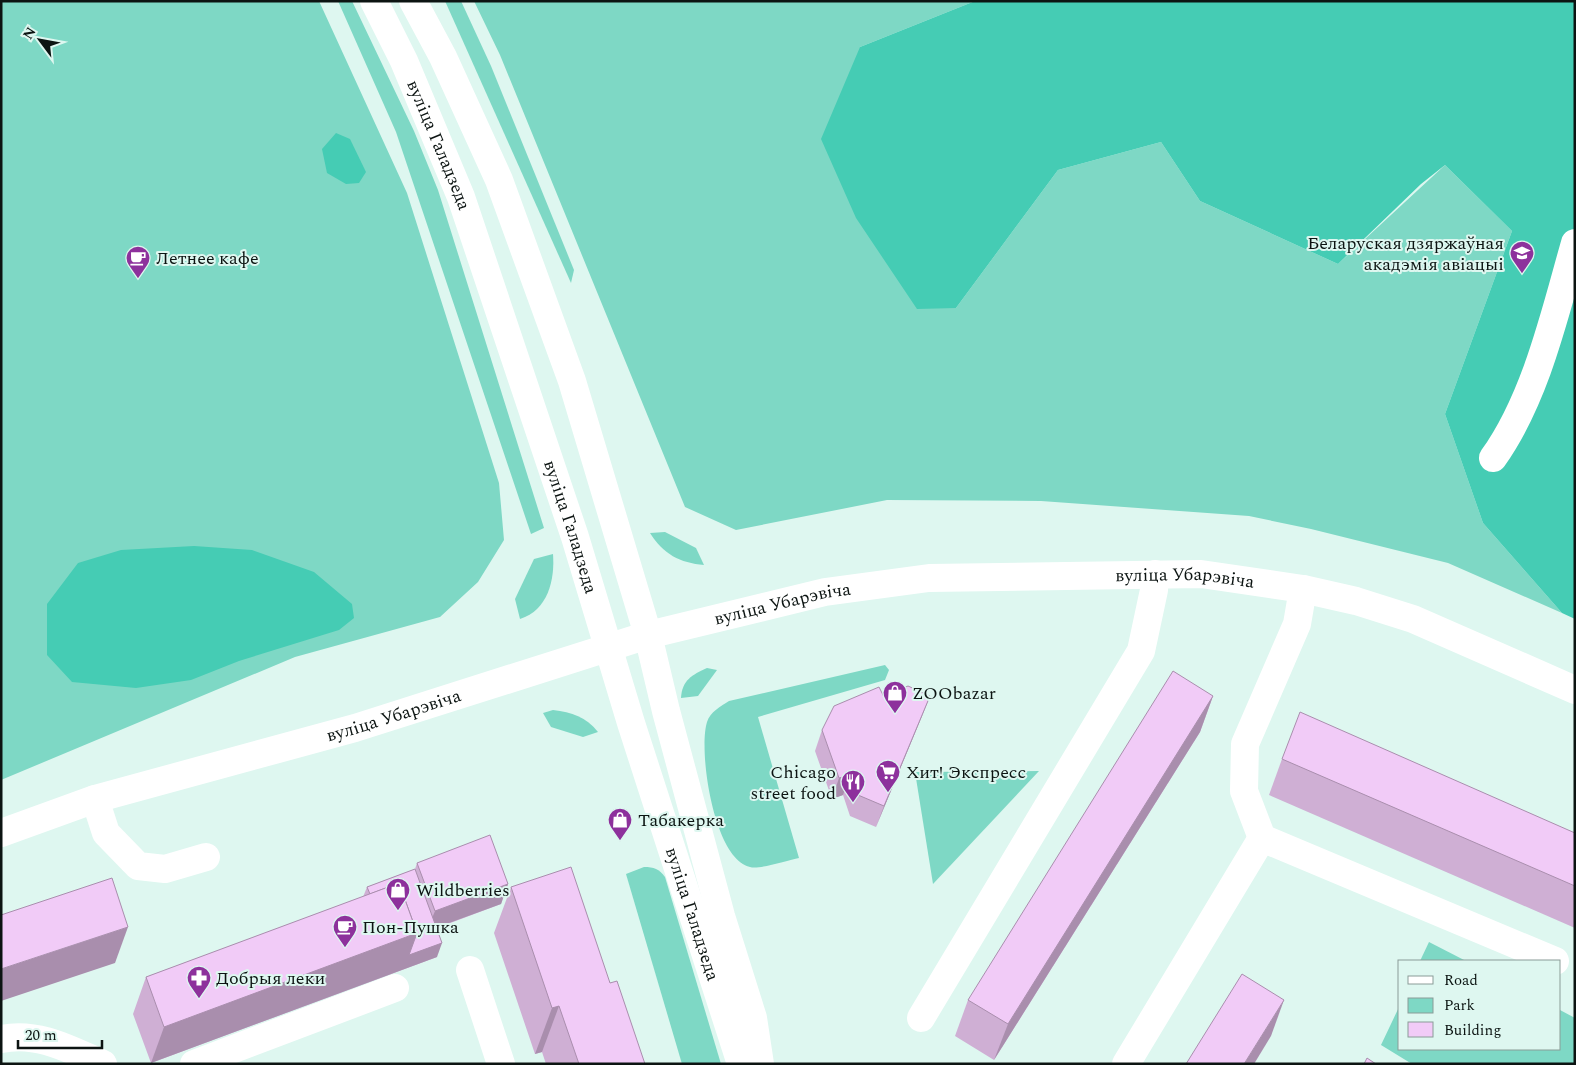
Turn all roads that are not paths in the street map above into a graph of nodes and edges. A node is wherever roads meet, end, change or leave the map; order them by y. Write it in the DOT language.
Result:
graph roads {
  1 [pos="374,1"];
  2 [pos="413,1"];
  3 [pos="1575,243"];
  4 [pos="1493,458"];
  5 [pos="1155,574"];
  6 [pos="1302,588"];
  7 [pos="648,635"];
  8 [pos="609,647"];
  9 [pos="1575,690"];
  10 [pos="95,799"];
  11 [pos="1,833"];
  12 [pos="1262,838"];
  13 [pos="206,857"];
  14 [pos="1553,960"];
  15 [pos="1561,963"];
  16 [pos="470,970"];
  17 [pos="1575,970"];
  18 [pos="395,988"];
  19 [pos="921,1018"];
  20 [pos="1,1039"];
  21 [pos="103,1064"];
  22 [pos="194,1064"];
  23 [pos="501,1064"];
  24 [pos="741,1064"];
  25 [pos="760,1064"];
  26 [pos="1126,1064"];
  1 -- 8 [label="main road, вуліца Галадзеда"];
  2 -- 7 [label="main road, вуліца Галадзеда"];
  3 -- 4 [label="main road"];
  5 -- 6 [label="main road, вуліца Убарэвіча"];
  5 -- 7 [label="main road, вуліца Убарэвіча"];
  5 -- 19 [label="main road"];
  6 -- 9 [label="main road, вуліца Убарэвіча"];
  6 -- 12 [label="main road"];
  7 -- 8 [label="main road, вуліца Убарэвіча"];
  7 -- 25 [label="main road, вуліца Галадзеда"];
  8 -- 10 [label="main road, вуліца Убарэвіча"];
  8 -- 24 [label="main road, вуліца Галадзеда"];
  10 -- 11 [label="main road, вуліца Убарэвіча"];
  10 -- 13 [label="main road"];
  12 -- 14 [label="main road"];
  12 -- 26 [label="main road"];
  15 -- 17 [label="main road"];
  16 -- 23 [label="main road"];
  18 -- 22 [label="main road"];
  20 -- 21 [label="main road"];
}
